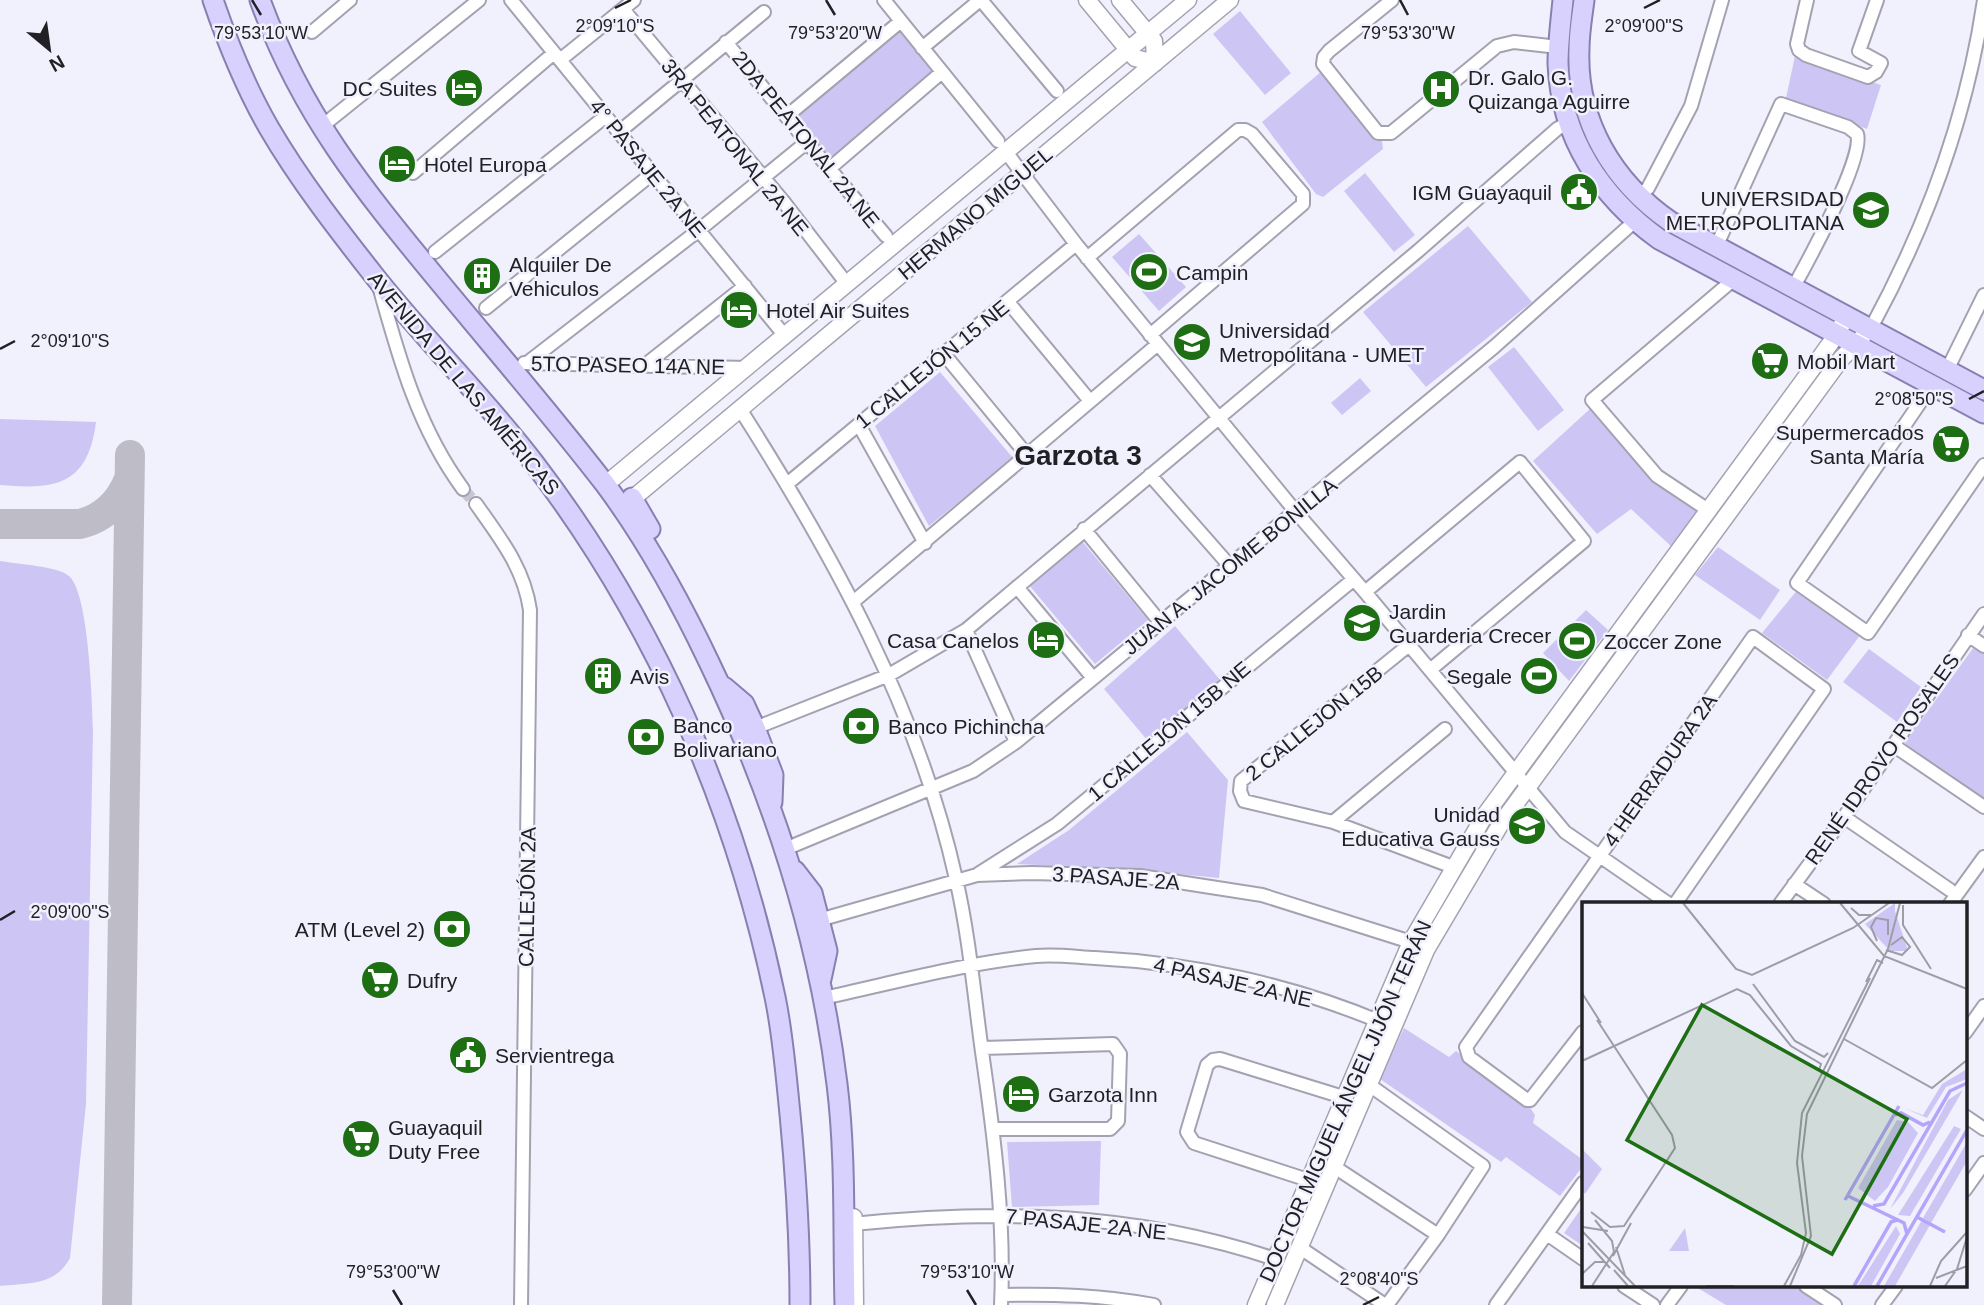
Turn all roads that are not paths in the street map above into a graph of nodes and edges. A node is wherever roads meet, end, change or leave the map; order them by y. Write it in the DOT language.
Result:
graph roads {
  1 [pos="213,0"];
  2 [pos="260,0"];
  3 [pos="350,0"];
  4 [pos="479,0"];
  5 [pos="511,0"];
  6 [pos="635,0"];
  7 [pos="884,0"];
  8 [pos="981,0"];
  9 [pos="1087,0"];
  10 [pos="1120,0"];
  11 [pos="1188,0"];
  12 [pos="1230,0"];
  13 [pos="1392,0"];
  14 [pos="1563,0"];
  15 [pos="1584,0"];
  16 [pos="1722,0"];
  17 [pos="1807,0"];
  18 [pos="1877,0"];
  19 [pos="1984,0"];
  20 [pos="623,9"];
  21 [pos="764,12"];
  22 [pos="901,21"];
  23 [pos="312,32"];
  24 [pos="1148,34"];
  25 [pos="726,42"];
  26 [pos="1558,47"];
  27 [pos="922,48"];
  28 [pos="1128,50"];
  29 [pos="557,57"];
  30 [pos="1155,63"];
  31 [pos="942,72"];
  32 [pos="680,80"];
  33 [pos="1057,91"];
  34 [pos="606,116"];
  35 [pos="787,116"];
  36 [pos="1569,122"];
  37 [pos="320,127"];
  38 [pos="619,132"];
  39 [pos="807,142"];
  40 [pos="1002,146"];
  41 [pos="829,169"];
  42 [pos="413,173"];
  43 [pos="653,173"];
  44 [pos="1023,173"];
  45 [pos="763,178"];
  46 [pos="1639,197"];
  47 [pos="1635,221"];
  48 [pos="699,230"];
  49 [pos="886,236"];
  50 [pos="1076,244"];
  51 [pos="1716,247"];
  52 [pos="435,252"];
  53 [pos="1087,258"];
  54 [pos="377,279"];
  55 [pos="1733,280"];
  56 [pos="847,284"];
  57 [pos="745,286"];
  58 [pos="1793,288"];
  59 [pos="1984,295"];
  60 [pos="1008,302"];
  61 [pos="486,308"];
  62 [pos="1847,315"];
  63 [pos="1871,328"];
  64 [pos="1837,334"];
  65 [pos="785,336"];
  66 [pos="1154,339"];
  67 [pos="1855,345"];
  68 [pos="944,354"];
  69 [pos="518,365"];
  70 [pos="644,366"];
  71 [pos="747,368"];
  72 [pos="1947,370"];
  73 [pos="1809,373"];
  74 [pos="1824,383"];
  75 [pos="1932,385"];
  76 [pos="1984,390"];
  77 [pos="1090,401"];
  78 [pos="740,409"];
  79 [pos="1984,413"];
  80 [pos="1219,418"];
  81 [pos="859,425"];
  82 [pos="1027,456"];
  83 [pos="1984,465"];
  84 [pos="1150,475"];
  85 [pos="787,484"];
  86 [pos="605,485"];
  87 [pos="463,489"];
  88 [pos="627,503"];
  89 [pos="476,505"];
  90 [pos="1708,510"];
  91 [pos="1296,512"];
  92 [pos="1084,529"];
  93 [pos="925,543"];
  94 [pos="1229,565"];
  95 [pos="1354,579"];
  96 [pos="1017,587"];
  97 [pos="1365,592"];
  98 [pos="853,602"];
  99 [pos="1984,614"];
  100 [pos="1160,622"];
  101 [pos="966,630"];
  102 [pos="1968,635"];
  103 [pos="1409,645"];
  104 [pos="1984,646"];
  105 [pos="1430,670"];
  106 [pos="889,675"];
  107 [pos="1093,678"];
  108 [pos="720,684"];
  109 [pos="755,728"];
  110 [pos="1445,729"];
  111 [pos="1016,742"];
  112 [pos="1893,745"];
  113 [pos="1517,772"];
  114 [pos="1528,786"];
  115 [pos="932,789"];
  116 [pos="1984,807"];
  117 [pos="772,810"];
  118 [pos="1844,817"];
  119 [pos="1334,822"];
  120 [pos="1600,856"];
  121 [pos="787,857"];
  122 [pos="1984,857"];
  123 [pos="1453,867"];
  124 [pos="977,875"];
  125 [pos="957,880"];
  126 [pos="1794,884"];
  127 [pos="1950,890"];
  128 [pos="1666,902"];
  129 [pos="1676,902"];
  130 [pos="1781,902"];
  131 [pos="1821,902"];
  132 [pos="1951,902"];
  133 [pos="819,920"];
  134 [pos="1411,942"];
  135 [pos="971,966"];
  136 [pos="822,991"];
  137 [pos="1984,1006"];
  138 [pos="1376,1020"];
  139 [pos="1392,1027"];
  140 [pos="1582,1033"];
  141 [pos="1966,1033"];
  142 [pos="982,1048"];
  143 [pos="1368,1084"];
  144 [pos="1343,1097"];
  145 [pos="790,1116"];
  146 [pos="1966,1117"];
  147 [pos="994,1129"];
  148 [pos="1984,1129"];
  149 [pos="842,1136"];
  150 [pos="1984,1163"];
  151 [pos="1333,1166"];
  152 [pos="1308,1180"];
  153 [pos="1582,1184"];
  154 [pos="1966,1189"];
  155 [pos="999,1214"];
  156 [pos="853,1224"];
  157 [pos="1547,1234"];
  158 [pos="1438,1235"];
  159 [pos="1299,1247"];
  160 [pos="1582,1258"];
  161 [pos="1275,1259"];
  162 [pos="1627,1288"];
  163 [pos="1680,1288"];
  164 [pos="1809,1288"];
  165 [pos="1895,1288"];
  166 [pos="1002,1300"];
  167 [pos="521,1305"];
  168 [pos="791,1305"];
  169 [pos="800,1305"];
  170 [pos="845,1305"];
  171 [pos="854,1305"];
  172 [pos="1154,1305"];
  173 [pos="1256,1305"];
  174 [pos="1275,1305"];
  175 [pos="1386,1305"];
  176 [pos="1497,1305"];
  177 [pos="1653,1305"];
  178 [pos="1667,1305"];
  179 [pos="1835,1305"];
  180 [pos="1882,1305"];
  1 -- 54 [label="main road, AVENIDA DE LAS AMÉRICAS"];
  2 -- 37 [label="main road, AVENIDA DE LAS AMÉRICAS"];
  3 -- 23 [label="street"];
  4 -- 37 [label="street"];
  5 -- 29 [label="street, 4° PASAJE 2A NE"];
  6 -- 20 [label="street"];
  7 -- 22 [label="street"];
  8 -- 27 [label="street"];
  8 -- 33 [label="street"];
  9 -- 28 [label="street"];
  10 -- 24 [label="street"];
  11 -- 24 [label="street, HERMANO MIGUEL"];
  12 -- 30 [label="street, HERMANO MIGUEL"];
  13 -- 26 [label="street"];
  14 -- 26 [label="main road"];
  15 -- 46 [label="main road"];
  16 -- 46 [label="street"];
  17 -- 18 [label="street"];
  19 -- 63 [label="street, DOCTOR MIGUEL ÁNGEL JIJÓN TERÁN"];
  20 -- 29 [label="street"];
  20 -- 32 [label="street, 3RA PEATONAL 2A NE"];
  21 -- 25 [label="street"];
  22 -- 27 [label="street"];
  22 -- 35 [label="street"];
  24 -- 28 [label="street, HERMANO MIGUEL"];
  24 -- 30 [label="street"];
  25 -- 32 [label="street"];
  25 -- 35 [label="street, 2DA PEATONAL 2A NE"];
  26 -- 36 [label="main road"];
  27 -- 31 [label="street"];
  28 -- 30 [label="street"];
  28 -- 40 [label="street, HERMANO MIGUEL"];
  29 -- 34 [label="street, 4° PASAJE 2A NE"];
  29 -- 42 [label="street"];
  30 -- 44 [label="street, HERMANO MIGUEL"];
  31 -- 40 [label="street"];
  31 -- 41 [label="street"];
  32 -- 38 [label="street"];
  32 -- 45 [label="street, 3RA PEATONAL 2A NE"];
  34 -- 38 [label="street, 4° PASAJE 2A NE"];
  34 -- 52 [label="street"];
  35 -- 39 [label="street, 2DA PEATONAL 2A NE"];
  36 -- 47 [label="main road"];
  36 -- 80 [label="street"];
  37 -- 69 [label="main road, AVENIDA DE LAS AMÉRICAS"];
  38 -- 43 [label="street, 4° PASAJE 2A NE"];
  39 -- 41 [label="street, 2DA PEATONAL 2A NE"];
  39 -- 45 [label="street"];
  40 -- 44 [label="street"];
  40 -- 56 [label="street, HERMANO MIGUEL"];
  41 -- 49 [label="street, 2DA PEATONAL 2A NE"];
  43 -- 48 [label="street, 4° PASAJE 2A NE"];
  43 -- 61 [label="street"];
  44 -- 50 [label="street"];
  44 -- 78 [label="street, HERMANO MIGUEL"];
  45 -- 48 [label="street"];
  45 -- 56 [label="street, 3RA PEATONAL 2A NE"];
  46 -- 51 [label="main road"];
  47 -- 55 [label="main road"];
  47 -- 91 [label="street, JUAN A. JACOME BONILLA"];
  48 -- 57 [label="street, 4° PASAJE 2A NE"];
  48 -- 69 [label="street"];
  50 -- 53 [label="street"];
  50 -- 60 [label="street, 1 CALLEJÓN 15 NE"];
  51 -- 58 [label="main road"];
  51 -- 58 [label="street"];
  53 -- 66 [label="street"];
  53 -- 66 [label="street"];
  54 -- 87 [label="street"];
  54 -- 145 [label="main road, AVENIDA DE LAS AMÉRICAS"];
  55 -- 64 [label="main road"];
  55 -- 90 [label="street"];
  56 -- 65 [label="street, HERMANO MIGUEL"];
  57 -- 65 [label="street, 4° PASAJE 2A NE"];
  57 -- 70 [label="street"];
  58 -- 62 [label="main road"];
  59 -- 72 [label="street"];
  60 -- 68 [label="street, 1 CALLEJÓN 15 NE"];
  60 -- 77 [label="street"];
  62 -- 63 [label="main road"];
  62 -- 64 [label="street, DOCTOR MIGUEL ÁNGEL JIJÓN TERÁN"];
  63 -- 67 [label="street, DOCTOR MIGUEL ÁNGEL JIJÓN TERÁN"];
  63 -- 72 [label="main road"];
  64 -- 67 [label="main road"];
  64 -- 73 [label="street, DOCTOR MIGUEL ÁNGEL JIJÓN TERÁN"];
  65 -- 71 [label="street, HERMANO MIGUEL"];
  66 -- 77 [label="street"];
  66 -- 80 [label="street"];
  67 -- 74 [label="street, DOCTOR MIGUEL ÁNGEL JIJÓN TERÁN"];
  67 -- 75 [label="main road"];
  68 -- 81 [label="street, 1 CALLEJÓN 15 NE"];
  68 -- 82 [label="street"];
  69 -- 70 [label="street, 5TO PASEO 14A NE"];
  69 -- 86 [label="main road, AVENIDA DE LAS AMÉRICAS"];
  70 -- 71 [label="street, 5TO PASEO 14A NE"];
  71 -- 86 [label="street, HERMANO MIGUEL"];
  72 -- 76 [label="main road"];
  73 -- 74 [label="street"];
  73 -- 90 [label="street, DOCTOR MIGUEL ÁNGEL JIJÓN TERÁN"];
  74 -- 114 [label="street, DOCTOR MIGUEL ÁNGEL JIJÓN TERÁN"];
  75 -- 79 [label="main road"];
  75 -- 83 [label="street"];
  77 -- 82 [label="street"];
  78 -- 85 [label="street"];
  78 -- 88 [label="street, HERMANO MIGUEL"];
  80 -- 84 [label="street"];
  80 -- 91 [label="street"];
  81 -- 85 [label="street, 1 CALLEJÓN 15 NE"];
  81 -- 93 [label="street"];
  82 -- 93 [label="street"];
  84 -- 92 [label="street"];
  84 -- 94 [label="street"];
  85 -- 98 [label="street"];
  86 -- 88 [label="main road, AVENIDA DE LAS AMÉRICAS"];
  88 -- 108 [label="main road, AVENIDA DE LAS AMÉRICAS"];
  89 -- 167 [label="street, CALLEJÓN 2A"];
  90 -- 113 [label="street, DOCTOR MIGUEL ÁNGEL JIJÓN TERÁN"];
  91 -- 94 [label="street, JUAN A. JACOME BONILLA"];
  91 -- 95 [label="street"];
  92 -- 96 [label="street"];
  92 -- 100 [label="street"];
  93 -- 98 [label="street"];
  94 -- 100 [label="street, JUAN A. JACOME BONILLA"];
  95 -- 97 [label="street"];
  95 -- 124 [label="street, 1 CALLEJÓN 15B NE"];
  96 -- 101 [label="street"];
  96 -- 107 [label="street"];
  97 -- 103 [label="street"];
  97 -- 105 [label="street"];
  98 -- 106 [label="street"];
  99 -- 102 [label="street, RENÉ IDROVO ROSALES"];
  100 -- 107 [label="street, JUAN A. JACOME BONILLA"];
  101 -- 106 [label="street"];
  101 -- 111 [label="street"];
  102 -- 104 [label="street"];
  102 -- 112 [label="street, RENÉ IDROVO ROSALES"];
  103 -- 105 [label="street"];
  103 -- 119 [label="street, 2 CALLEJON 15B"];
  105 -- 113 [label="street"];
  106 -- 109 [label="street"];
  106 -- 115 [label="street"];
  107 -- 111 [label="street, JUAN A. JACOME BONILLA"];
  108 -- 109 [label="main road"];
  108 -- 117 [label="main road"];
  109 -- 117 [label="main road"];
  110 -- 119 [label="street"];
  111 -- 115 [label="street, JUAN A. JACOME BONILLA"];
  112 -- 116 [label="street"];
  112 -- 118 [label="street, RENÉ IDROVO ROSALES"];
  113 -- 114 [label="street"];
  113 -- 123 [label="street, DOCTOR MIGUEL ÁNGEL JIJÓN TERÁN"];
  114 -- 120 [label="street"];
  114 -- 139 [label="street, DOCTOR MIGUEL ÁNGEL JIJÓN TERÁN"];
  115 -- 121 [label="street, JUAN A. JACOME BONILLA"];
  115 -- 125 [label="street"];
  117 -- 121 [label="main road"];
  118 -- 126 [label="street, RENÉ IDROVO ROSALES"];
  118 -- 127 [label="street"];
  119 -- 123 [label="street, 2 CALLEJON 15B"];
  120 -- 128 [label="street"];
  120 -- 129 [label="street, 4 HERRADURA 2A"];
  120 -- 140 [label="street, 4 HERRADURA 2A"];
  121 -- 133 [label="main road"];
  121 -- 136 [label="main road"];
  122 -- 132 [label="street"];
  123 -- 134 [label="street, DOCTOR MIGUEL ÁNGEL JIJÓN TERÁN"];
  124 -- 125 [label="street, 3 PASAJE 2A"];
  124 -- 134 [label="street, 3 PASAJE 2A"];
  125 -- 133 [label="street, 3 PASAJE 2A"];
  125 -- 135 [label="street"];
  126 -- 130 [label="street, RENÉ IDROVO ROSALES"];
  126 -- 131 [label="street"];
  133 -- 136 [label="main road"];
  134 -- 138 [label="street, DOCTOR MIGUEL ÁNGEL JIJÓN TERÁN"];
  135 -- 136 [label="street, 4 PASAJE 2A NE"];
  135 -- 138 [label="street, 4 PASAJE 2A NE"];
  135 -- 142 [label="street"];
  136 -- 149 [label="main road"];
  137 -- 141 [label="street"];
  138 -- 139 [label="street, 4 PASAJE 2A NE"];
  138 -- 144 [label="street, DOCTOR MIGUEL ÁNGEL JIJÓN TERÁN"];
  139 -- 143 [label="street, DOCTOR MIGUEL ÁNGEL JIJÓN TERÁN"];
  142 -- 147 [label="street"];
  142 -- 147 [label="street"];
  143 -- 151 [label="street, DOCTOR MIGUEL ÁNGEL JIJÓN TERÁN"];
  143 -- 158 [label="street"];
  144 -- 152 [label="street, DOCTOR MIGUEL ÁNGEL JIJÓN TERÁN"];
  144 -- 152 [label="street"];
  145 -- 168 [label="main road"];
  145 -- 169 [label="main road, AVENIDA DE LAS AMÉRICAS"];
  146 -- 148 [label="street"];
  147 -- 155 [label="street"];
  149 -- 156 [label="main road"];
  149 -- 170 [label="main road"];
  150 -- 154 [label="street"];
  151 -- 158 [label="street"];
  151 -- 159 [label="street, DOCTOR MIGUEL ÁNGEL JIJÓN TERÁN"];
  152 -- 161 [label="street, DOCTOR MIGUEL ÁNGEL JIJÓN TERÁN"];
  153 -- 157 [label="street"];
  155 -- 156 [label="street, 7 PASAJE 2A NE"];
  155 -- 161 [label="street, 7 PASAJE 2A NE"];
  155 -- 166 [label="street"];
  156 -- 171 [label="main road"];
  157 -- 160 [label="street"];
  157 -- 176 [label="street"];
  158 -- 175 [label="street"];
  159 -- 174 [label="street, DOCTOR MIGUEL ÁNGEL JIJÓN TERÁN"];
  159 -- 175 [label="street"];
  161 -- 173 [label="street, DOCTOR MIGUEL ÁNGEL JIJÓN TERÁN"];
  162 -- 177 [label="street"];
  163 -- 178 [label="street"];
  164 -- 179 [label="street"];
  165 -- 180 [label="street"];
  166 -- 172 [label="street"];
}
